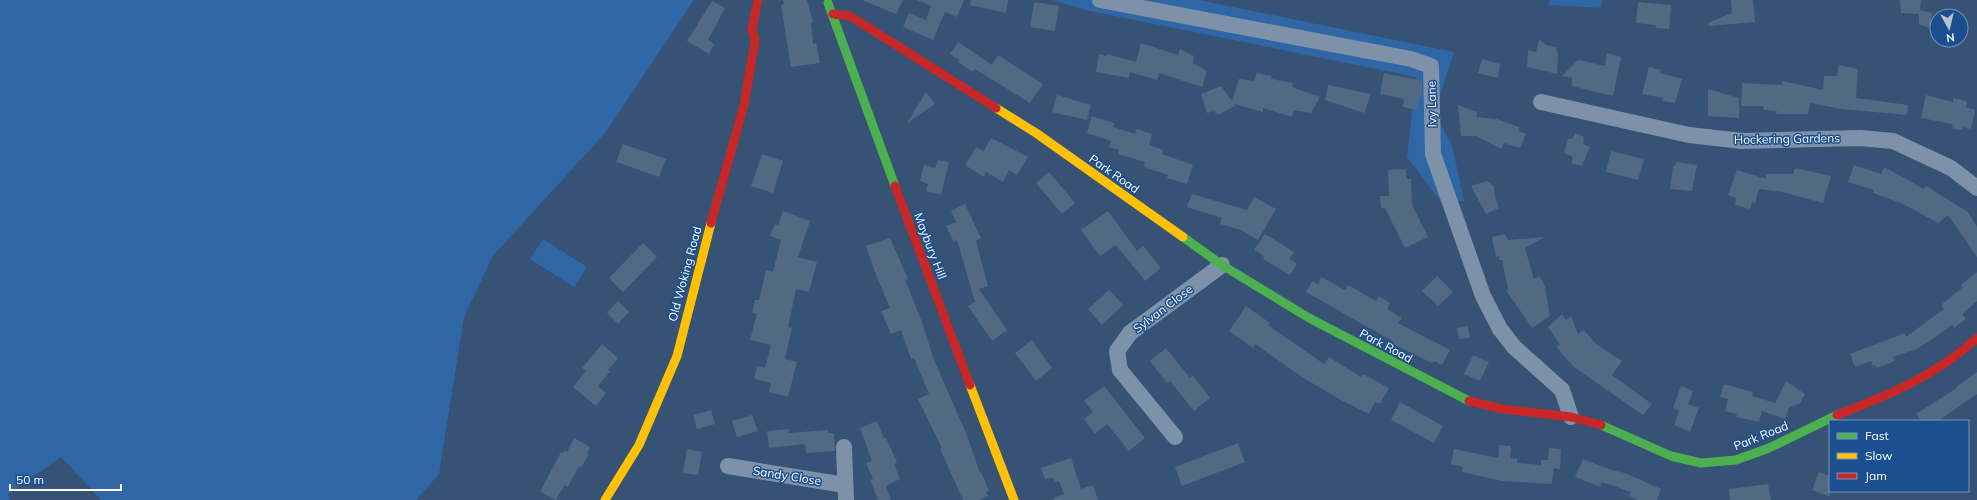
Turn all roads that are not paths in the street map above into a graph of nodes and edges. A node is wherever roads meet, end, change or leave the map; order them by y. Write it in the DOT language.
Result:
graph roads {
  1 [pos="758,0"];
  2 [pos="827,0"];
  3 [pos="1100,0"];
  4 [pos="833,14"];
  5 [pos="763,35"];
  6 [pos="755,41"];
  7 [pos="1541,102"];
  8 [pos="1977,188"];
  9 [pos="1222,265"];
  10 [pos="1977,338"];
  11 [pos="1572,416"];
  12 [pos="1175,437"];
  13 [pos="844,447"];
  14 [pos="728,466"];
  15 [pos="846,493"];
  16 [pos="605,500"];
  17 [pos="1014,500"];
  1 -- 6 [label="street, Old Woking Road"];
  2 -- 4 [label="street, Maybury Hill"];
  3 -- 11 [label="street, Ivy Lane"];
  4 -- 9 [label="street, Park Road"];
  4 -- 17 [label="street, Maybury Hill"];
  5 -- 6 [label="street"];
  6 -- 16 [label="street, Old Woking Road"];
  7 -- 8 [label="street, Hockering Gardens"];
  9 -- 11 [label="street, Park Road"];
  9 -- 12 [label="street, Sylvan Close"];
  10 -- 11 [label="street, Park Road"];
  13 -- 15 [label="street"];
  14 -- 15 [label="street, Sandy Close"];
}
